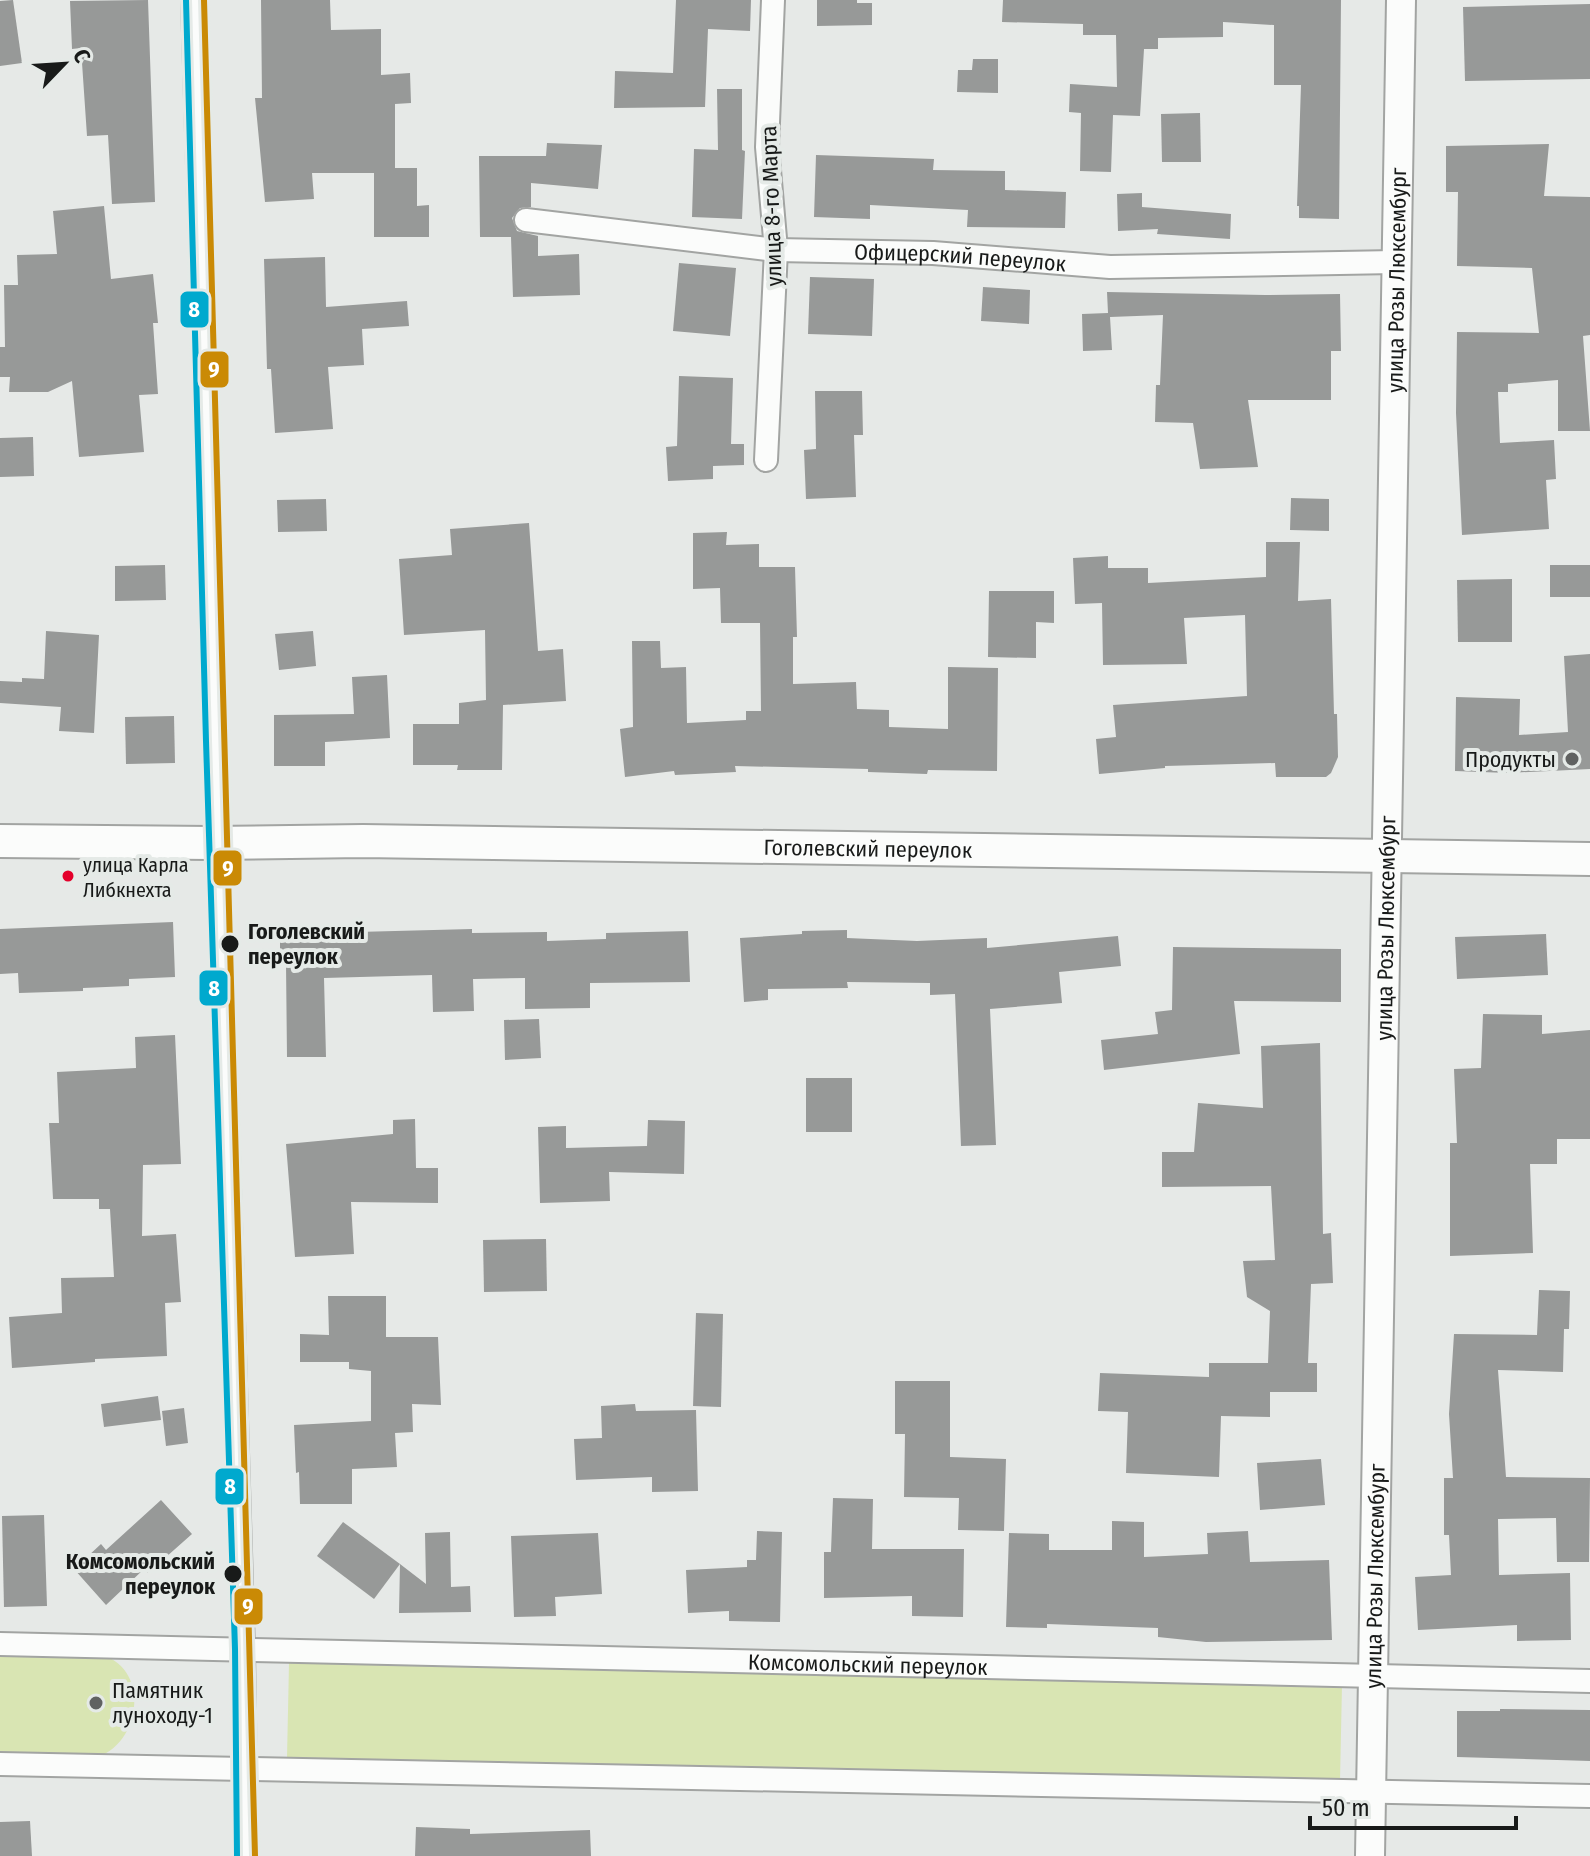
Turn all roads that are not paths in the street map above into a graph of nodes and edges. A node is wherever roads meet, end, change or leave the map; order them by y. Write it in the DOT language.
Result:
graph roads {
  1 [pos="193,0"];
  2 [pos="773,0"];
  3 [pos="1401,0"];
  4 [pos="526,220"];
  5 [pos="776,250"];
  6 [pos="1395,262"];
  7 [pos="766,460"];
  8 [pos="0,841"];
  9 [pos="218,843"];
  10 [pos="1387,856"];
  11 [pos="1590,859"];
  12 [pos="0,1644"];
  13 [pos="243,1650"];
  14 [pos="1372,1676"];
  15 [pos="1590,1681"];
  16 [pos="0,1764"];
  17 [pos="244,1771"];
  18 [pos="1371,1791"];
  19 [pos="1590,1796"];
  20 [pos="246,1856"];
  21 [pos="1370,1856"];
  1 -- 9 [label="street"];
  2 -- 5 [label="street, улица 8-го Марта"];
  3 -- 6 [label="street, улица Розы Люксембург"];
  4 -- 5 [label="street, Офицерский переулок"];
  5 -- 6 [label="street, Офицерский переулок"];
  5 -- 7 [label="street, улица 8-го Марта"];
  6 -- 10 [label="street, улица Розы Люксембург"];
  8 -- 9 [label="main road, Гоголевский переулок"];
  9 -- 10 [label="main road, Гоголевский переулок"];
  9 -- 13 [label="street"];
  10 -- 11 [label="main road, Гоголевский переулок"];
  10 -- 14 [label="street, улица Розы Люксембург"];
  12 -- 13 [label="street, Комсомольский переулок"];
  13 -- 14 [label="street, Комсомольский переулок"];
  13 -- 17 [label="street"];
  14 -- 15 [label="street, Комсомольский переулок"];
  14 -- 18 [label="street, улица Розы Люксембург"];
  16 -- 17 [label="street"];
  17 -- 18 [label="street"];
  17 -- 20 [label="street"];
  18 -- 19 [label="street"];
  18 -- 21 [label="street, улица Розы Люксембург"];
}
